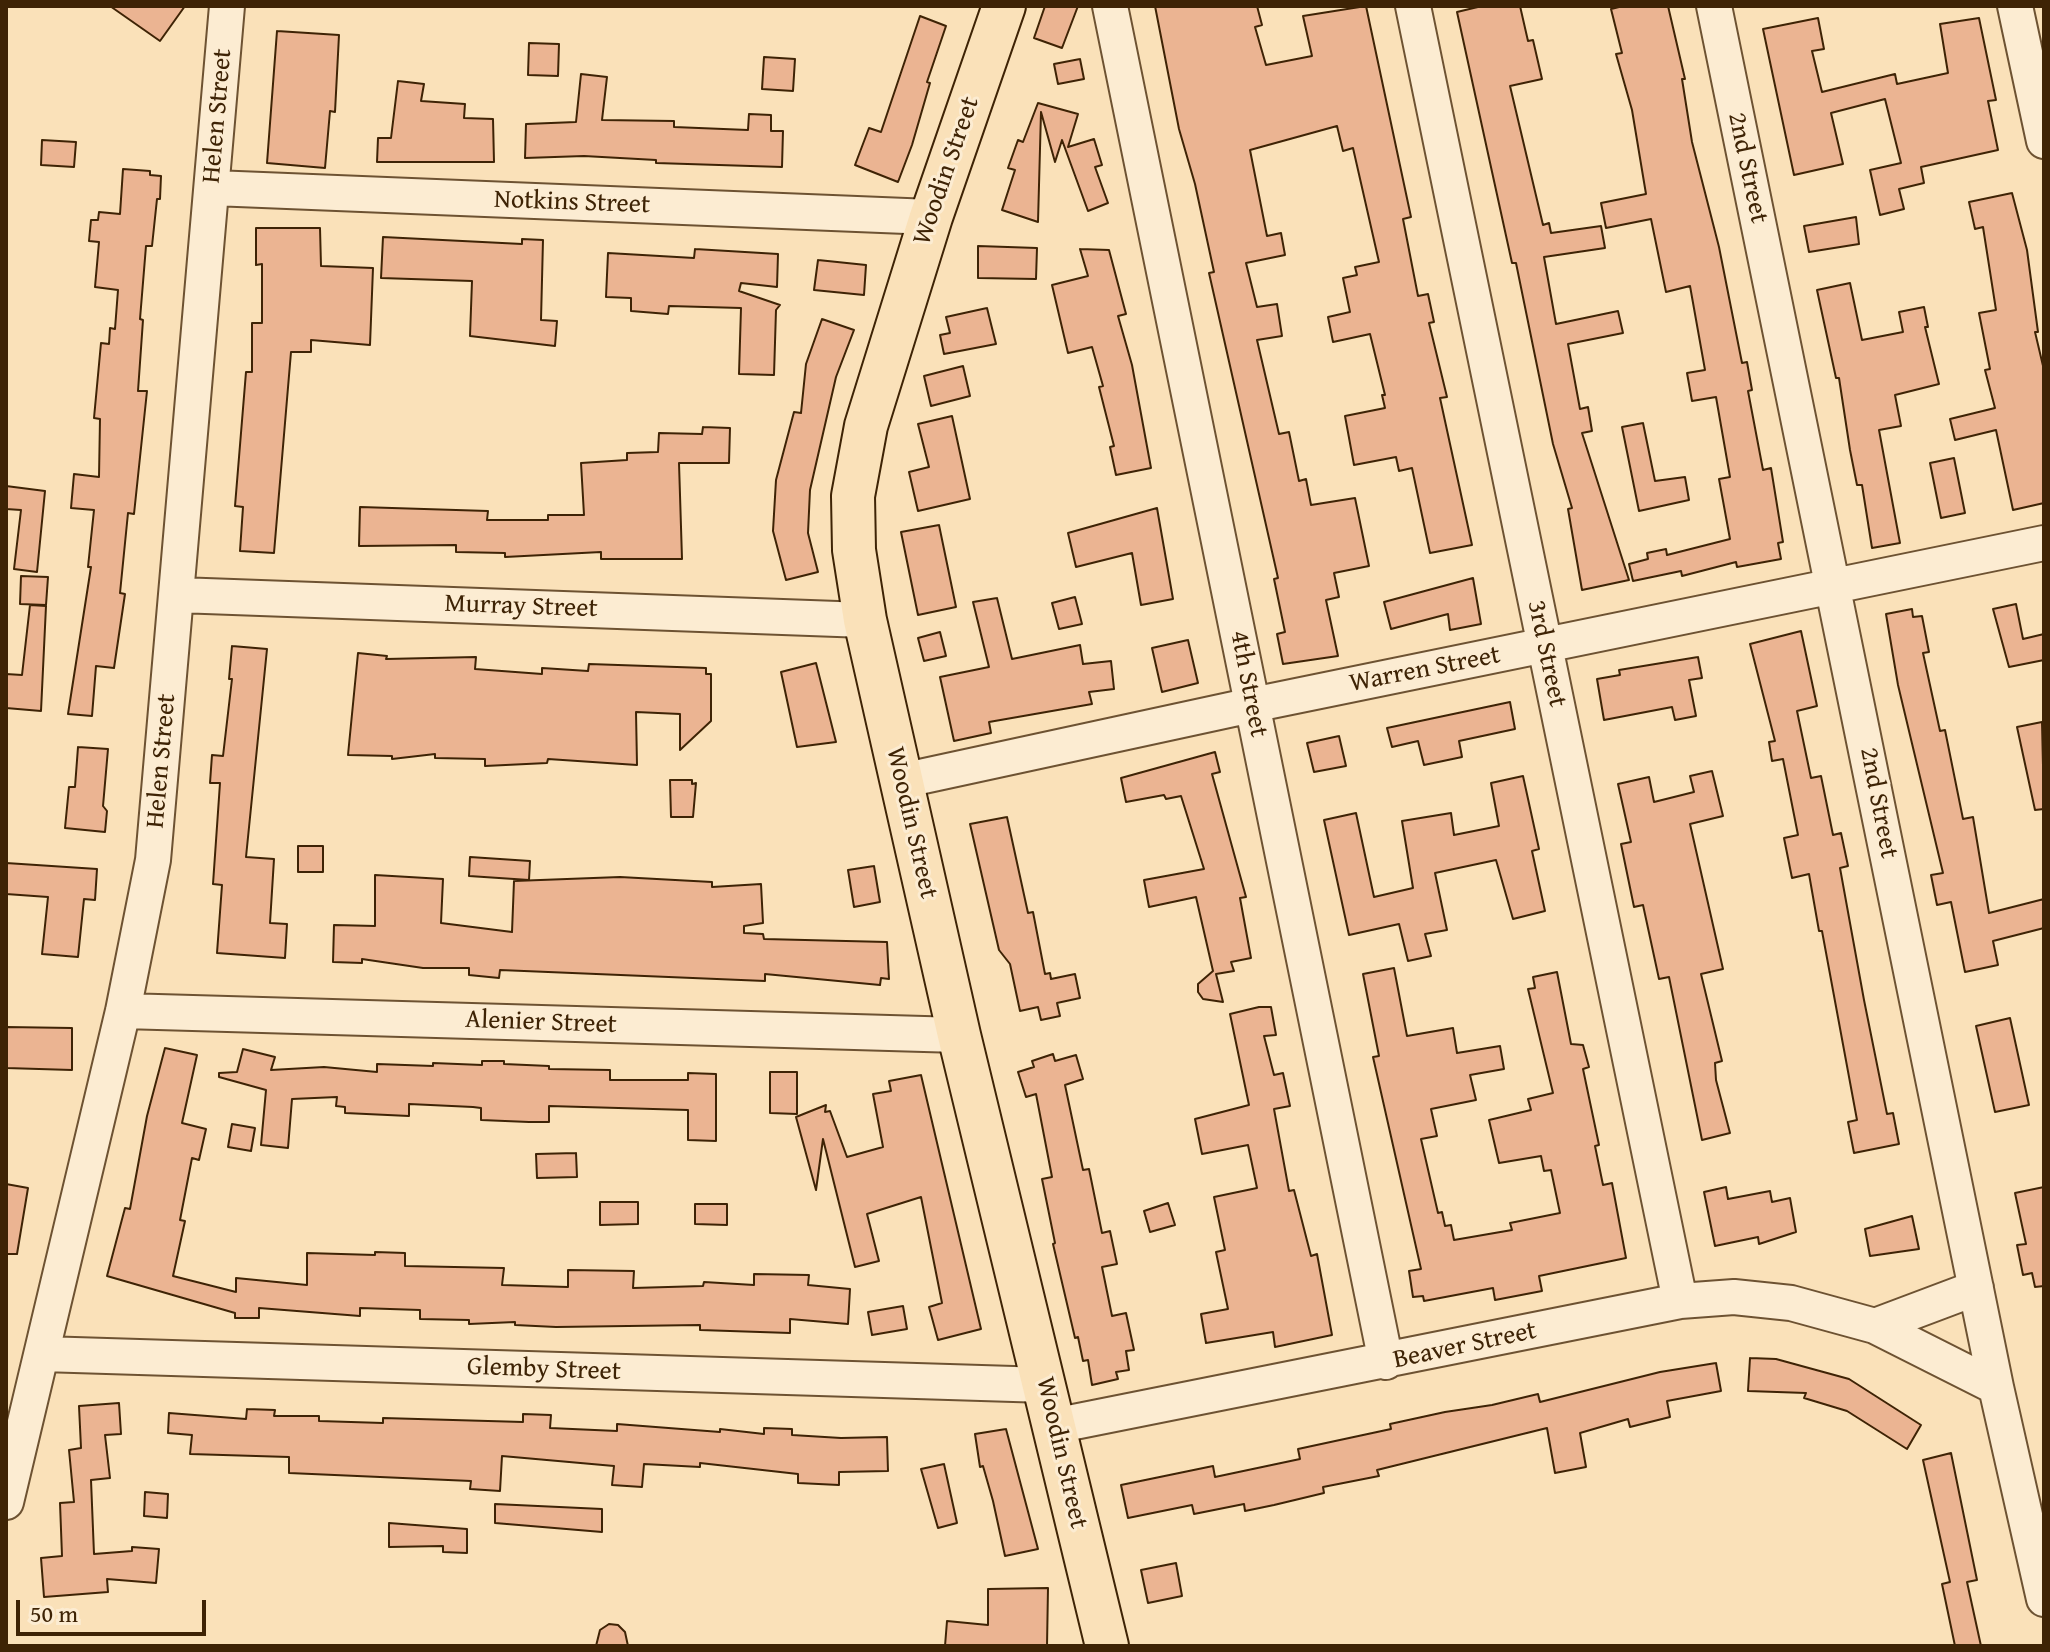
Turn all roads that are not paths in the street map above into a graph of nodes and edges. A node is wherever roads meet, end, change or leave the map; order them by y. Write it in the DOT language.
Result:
graph roads {
  1 [pos="227,6"];
  2 [pos="1004,6"];
  3 [pos="1110,6"];
  4 [pos="1413,6"];
  5 [pos="1714,6"];
  6 [pos="2015,6"];
  7 [pos="2044,141"];
  8 [pos="213,188"];
  9 [pos="931,217"];
  10 [pos="2044,543"];
  11 [pos="1834,587"];
  12 [pos="178,595"];
  13 [pos="865,620"];
  14 [pos="1544,645"];
  15 [pos="1252,705"];
  16 [pos="901,781"];
  17 [pos="123,1011"];
  18 [pos="959,1035"];
  19 [pos="1976,1288"];
  20 [pos="1680,1301"];
  21 [pos="1875,1326"];
  22 [pos="42,1354"];
  23 [pos="1386,1362"];
  24 [pos="1046,1385"];
  25 [pos="1996,1387"];
  26 [pos="1054,1426"];
  27 [pos="6,1502"];
  28 [pos="2044,1599"];
  29 [pos="1107,1646"];
  1 -- 8 [label="street, Helen Street"];
  2 -- 9 [label="main road, Woodin Street"];
  3 -- 15 [label="street, 4th Street"];
  4 -- 14 [label="street, 3rd Street"];
  5 -- 11 [label="street, 2nd Street"];
  6 -- 7 [label="street"];
  8 -- 9 [label="street, Notkins Street"];
  8 -- 12 [label="street, Helen Street"];
  9 -- 13 [label="main road, Woodin Street"];
  10 -- 11 [label="street, Warren Street"];
  11 -- 14 [label="street, Warren Street"];
  11 -- 19 [label="street, 2nd Street"];
  12 -- 13 [label="street, Murray Street"];
  12 -- 17 [label="street, Helen Street"];
  13 -- 16 [label="main road, Woodin Street"];
  14 -- 15 [label="street, Warren Street"];
  14 -- 20 [label="street, 3rd Street"];
  15 -- 16 [label="street, Warren Street"];
  15 -- 23 [label="street, 4th Street"];
  16 -- 18 [label="main road, Woodin Street"];
  17 -- 18 [label="street, Alenier Street"];
  17 -- 22 [label="street, Helen Street"];
  18 -- 24 [label="main road, Woodin Street"];
  19 -- 21 [label="street"];
  19 -- 25 [label="street, 2nd Street"];
  20 -- 21 [label="street, Beaver Street"];
  20 -- 23 [label="street, Beaver Street"];
  21 -- 25 [label="street, Beaver Street"];
  22 -- 24 [label="street, Glemby Street"];
  22 -- 27 [label="street, Helen Street"];
  23 -- 26 [label="street, Beaver Street"];
  24 -- 26 [label="main road, Woodin Street"];
  25 -- 28 [label="street, 2nd Street"];
  26 -- 29 [label="main road, Woodin Street"];
}
